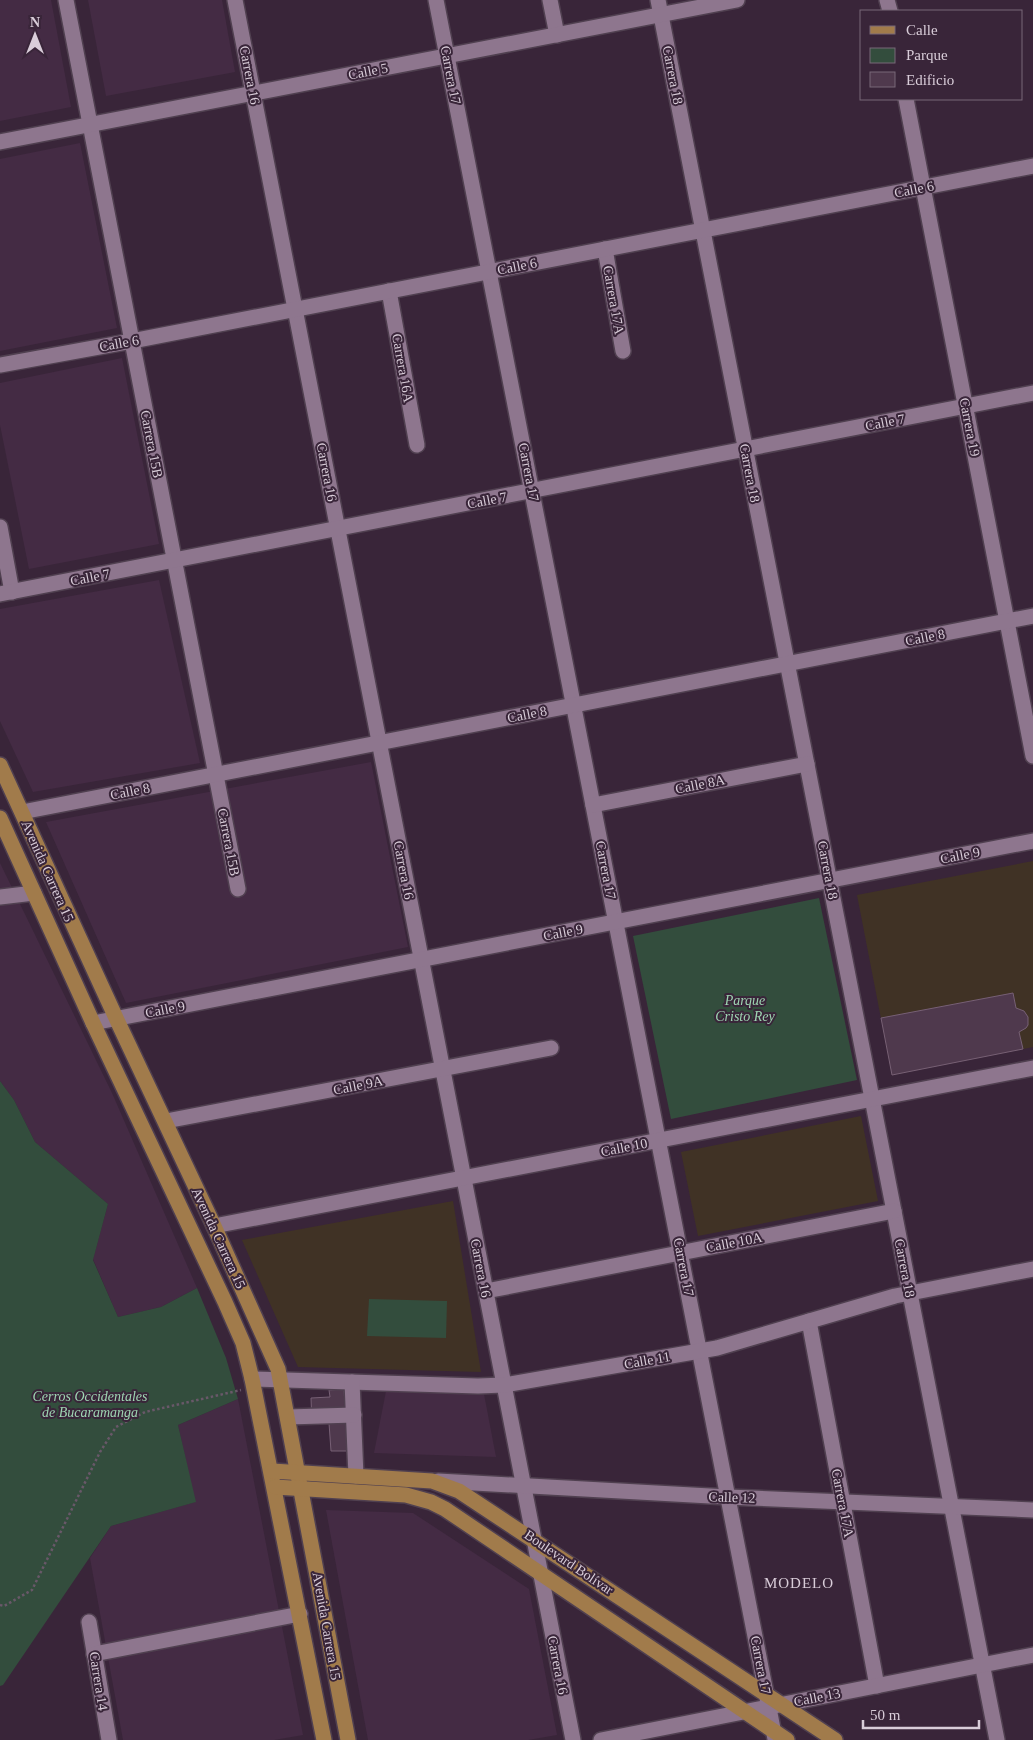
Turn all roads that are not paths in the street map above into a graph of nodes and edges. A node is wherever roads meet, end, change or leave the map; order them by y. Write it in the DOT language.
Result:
graph roads {
  1 [pos="66,0"];
  2 [pos="235,0"];
  3 [pos="436,0"];
  4 [pos="550,0"];
  5 [pos="737,0"];
  6 [pos="660,7"];
  7 [pos="557,35"];
  8 [pos="447,56"];
  9 [pos="253,93"];
  10 [pos="906,100"];
  11 [pos="90,125"];
  12 [pos="0,142"];
  13 [pos="1033,166"];
  14 [pos="924,187"];
  15 [pos="703,230"];
  16 [pos="605,249"];
  17 [pos="489,272"];
  18 [pos="389,291"];
  19 [pos="295,310"];
  20 [pos="132,341"];
  21 [pos="623,351"];
  22 [pos="0,365"];
  23 [pos="1033,393"];
  24 [pos="966,406"];
  25 [pos="417,445"];
  26 [pos="746,449"];
  27 [pos="532,491"];
  28 [pos="0,527"];
  29 [pos="338,529"];
  30 [pos="174,560"];
  31 [pos="6,593"];
  32 [pos="1033,616"];
  33 [pos="1007,621"];
  34 [pos="788,664"];
  35 [pos="574,705"];
  36 [pos="379,743"];
  37 [pos="1033,756"];
  38 [pos="807,764"];
  39 [pos="0,765"];
  40 [pos="216,775"];
  41 [pos="593,805"];
  42 [pos="22,812"];
  43 [pos="0,818"];
  44 [pos="1033,841"];
  45 [pos="830,880"];
  46 [pos="238,888"];
  47 [pos="34,893"];
  48 [pos="0,896"];
  49 [pos="616,921"];
  50 [pos="421,959"];
  51 [pos="116,1018"];
  52 [pos="93,1022"];
  53 [pos="551,1048"];
  54 [pos="1033,1068"];
  55 [pos="442,1069"];
  56 [pos="872,1099"];
  57 [pos="166,1121"];
  58 [pos="659,1140"];
  59 [pos="464,1178"];
  60 [pos="894,1211"];
  61 [pos="214,1226"];
  62 [pos="681,1253"];
  63 [pos="1033,1269"];
  64 [pos="486,1291"];
  65 [pos="910,1293"];
  66 [pos="809,1321"];
  67 [pos="700,1351"];
  68 [pos="281,1379"];
  69 [pos="352,1382"];
  70 [pos="254,1384"];
  71 [pos="504,1386"];
  72 [pos="354,1415"];
  73 [pos="288,1417"];
  74 [pos="272,1471"];
  75 [pos="298,1472"];
  76 [pos="356,1476"];
  77 [pos="432,1481"];
  78 [pos="523,1486"];
  79 [pos="275,1488"];
  80 [pos="301,1489"];
  81 [pos="728,1497"];
  82 [pos="842,1501"];
  83 [pos="952,1506"];
  84 [pos="1033,1510"];
  85 [pos="534,1539"];
  86 [pos="540,1574"];
  87 [pos="300,1614"];
  88 [pos="89,1622"];
  89 [pos="94,1654"];
  90 [pos="1033,1654"];
  91 [pos="983,1664"];
  92 [pos="877,1686"];
  93 [pos="772,1702"];
  94 [pos="745,1712"];
  95 [pos="774,1735"];
  96 [pos="109,1740"];
  97 [pos="324,1740"];
  98 [pos="348,1740"];
  99 [pos="573,1740"];
  100 [pos="601,1740"];
  101 [pos="787,1740"];
  102 [pos="835,1740"];
  103 [pos="997,1740"];
  1 -- 11 [label="street, Carrera 15B"];
  2 -- 9 [label="street, Carrera 16"];
  3 -- 8 [label="street, Carrera 17"];
  4 -- 7 [label="street"];
  5 -- 6 [label="street, Calle 5"];
  6 -- 7 [label="street, Calle 5"];
  6 -- 15 [label="street, Carrera 18"];
  7 -- 8 [label="street, Calle 5"];
  8 -- 9 [label="street, Calle 5"];
  8 -- 17 [label="street, Carrera 17"];
  9 -- 11 [label="street, Calle 5"];
  9 -- 19 [label="street, Carrera 16"];
  10 -- 14 [label="street, Carrera 19"];
  11 -- 12 [label="street, Calle 5"];
  11 -- 20 [label="street, Carrera 15B"];
  13 -- 14 [label="street, Calle 6"];
  14 -- 15 [label="street, Calle 6"];
  14 -- 24 [label="street, Carrera 19"];
  15 -- 16 [label="street, Calle 6"];
  15 -- 26 [label="street, Carrera 18"];
  16 -- 17 [label="street, Calle 6"];
  16 -- 21 [label="street, Carrera 17A"];
  17 -- 18 [label="street, Calle 6"];
  17 -- 27 [label="street, Carrera 17"];
  18 -- 19 [label="street, Calle 6"];
  18 -- 25 [label="street, Carrera 16A"];
  19 -- 20 [label="street, Calle 6"];
  19 -- 29 [label="street, Carrera 16"];
  20 -- 22 [label="street, Calle 6"];
  20 -- 30 [label="street, Carrera 15B"];
  23 -- 24 [label="street, Calle 7"];
  24 -- 26 [label="street, Calle 7"];
  24 -- 33 [label="street, Carrera 19"];
  26 -- 27 [label="street, Calle 7"];
  26 -- 34 [label="street, Carrera 18"];
  27 -- 29 [label="street, Calle 7"];
  27 -- 35 [label="street, Carrera 17"];
  28 -- 31 [label="street"];
  29 -- 30 [label="street, Calle 7"];
  29 -- 36 [label="street, Carrera 16"];
  30 -- 31 [label="street, Calle 7"];
  30 -- 40 [label="street, Carrera 15B"];
  32 -- 33 [label="street, Calle 8"];
  33 -- 34 [label="street, Calle 8"];
  33 -- 37 [label="street, Carrera 19"];
  34 -- 35 [label="street, Calle 8"];
  34 -- 38 [label="street, Carrera 18"];
  35 -- 36 [label="street, Calle 8"];
  35 -- 41 [label="street, Carrera 17"];
  36 -- 40 [label="street, Calle 8"];
  36 -- 50 [label="street, Carrera 16"];
  38 -- 41 [label="street, Calle 8A"];
  38 -- 45 [label="street, Carrera 18"];
  39 -- 42 [label="main road, Avenida Carrera 15"];
  40 -- 42 [label="street, Calle 8"];
  40 -- 46 [label="street, Carrera 15B"];
  41 -- 49 [label="street, Carrera 17"];
  42 -- 51 [label="main road, Avenida Carrera 15"];
  43 -- 47 [label="main road, Avenida Carrera 15"];
  44 -- 45 [label="street, Calle 9"];
  45 -- 49 [label="street, Calle 9"];
  45 -- 56 [label="street, Carrera 18"];
  47 -- 48 [label="street"];
  47 -- 52 [label="main road, Avenida Carrera 15"];
  49 -- 50 [label="street, Calle 9"];
  49 -- 58 [label="street, Carrera 17"];
  50 -- 51 [label="street, Calle 9"];
  50 -- 55 [label="street, Carrera 16"];
  51 -- 52 [label="street, Calle 9"];
  51 -- 57 [label="main road, Avenida Carrera 15"];
  52 -- 70 [label="main road, Avenida Carrera 15"];
  53 -- 55 [label="street, Calle 9A"];
  54 -- 56 [label="street, Calle 10"];
  55 -- 57 [label="street, Calle 9A"];
  55 -- 59 [label="street, Carrera 16"];
  56 -- 58 [label="street, Calle 10"];
  56 -- 60 [label="street, Carrera 18"];
  57 -- 61 [label="main road, Avenida Carrera 15"];
  58 -- 59 [label="street, Calle 10"];
  58 -- 62 [label="street, Carrera 17"];
  59 -- 61 [label="street, Calle 10"];
  59 -- 64 [label="street, Carrera 16"];
  60 -- 62 [label="street, Calle 10A"];
  60 -- 65 [label="street, Carrera 18"];
  61 -- 68 [label="main road, Avenida Carrera 15"];
  62 -- 64 [label="street, Calle 10A"];
  62 -- 67 [label="street, Carrera 17"];
  63 -- 65 [label="street, Calle 11"];
  64 -- 71 [label="street, Carrera 16"];
  65 -- 66 [label="street, Calle 11"];
  65 -- 83 [label="street, Carrera 18"];
  66 -- 67 [label="street, Calle 11"];
  66 -- 82 [label="street, Carrera 17A"];
  67 -- 71 [label="street, Calle 11"];
  67 -- 81 [label="street, Carrera 17"];
  68 -- 69 [label="street, Calle 11"];
  68 -- 70 [label="street, Calle 11"];
  68 -- 73 [label="main road, Avenida Carrera 15"];
  69 -- 71 [label="street, Calle 11"];
  69 -- 72 [label="street"];
  70 -- 74 [label="main road, Avenida Carrera 15"];
  71 -- 78 [label="street, Carrera 16"];
  72 -- 73 [label="street"];
  72 -- 76 [label="street"];
  73 -- 75 [label="main road, Avenida Carrera 15"];
  74 -- 75 [label="main road, Boulevard Bolívar"];
  74 -- 79 [label="main road, Avenida Carrera 15"];
  75 -- 76 [label="main road, Boulevard Bolívar"];
  75 -- 80 [label="main road, Avenida Carrera 15"];
  76 -- 77 [label="main road, Boulevard Bolívar"];
  77 -- 78 [label="street, Calle 12"];
  77 -- 85 [label="main road, Boulevard Bolívar"];
  78 -- 81 [label="street, Calle 12"];
  78 -- 85 [label="street, Carrera 16"];
  79 -- 80 [label="main road, Boulevard Bolívar"];
  79 -- 87 [label="main road, Avenida Carrera 15"];
  80 -- 86 [label="main road, Boulevard Bolívar"];
  80 -- 98 [label="main road, Avenida Carrera 15"];
  81 -- 82 [label="street, Calle 12"];
  81 -- 93 [label="street, Carrera 17"];
  82 -- 83 [label="street, Calle 12"];
  82 -- 92 [label="street, Carrera 17A"];
  83 -- 84 [label="street, Calle 12"];
  83 -- 91 [label="street, Carrera 18"];
  85 -- 86 [label="street, Carrera 16"];
  85 -- 93 [label="main road, Boulevard Bolívar"];
  86 -- 94 [label="main road, Boulevard Bolívar"];
  86 -- 99 [label="street, Carrera 16"];
  87 -- 89 [label="street"];
  87 -- 97 [label="main road, Avenida Carrera 15"];
  88 -- 89 [label="street, Carrera 14"];
  89 -- 96 [label="street, Carrera 14"];
  90 -- 91 [label="street, Calle 13"];
  91 -- 92 [label="street, Calle 13"];
  91 -- 103 [label="street, Carrera 18"];
  92 -- 93 [label="street, Calle 13"];
  93 -- 94 [label="street, Calle 13"];
  93 -- 95 [label="street, Carrera 17"];
  93 -- 102 [label="main road, Boulevard Bolívar"];
  94 -- 95 [label="main road, Boulevard Bolívar"];
  94 -- 100 [label="street, Calle 13"];
  95 -- 101 [label="main road, Boulevard Bolívar"];
}
